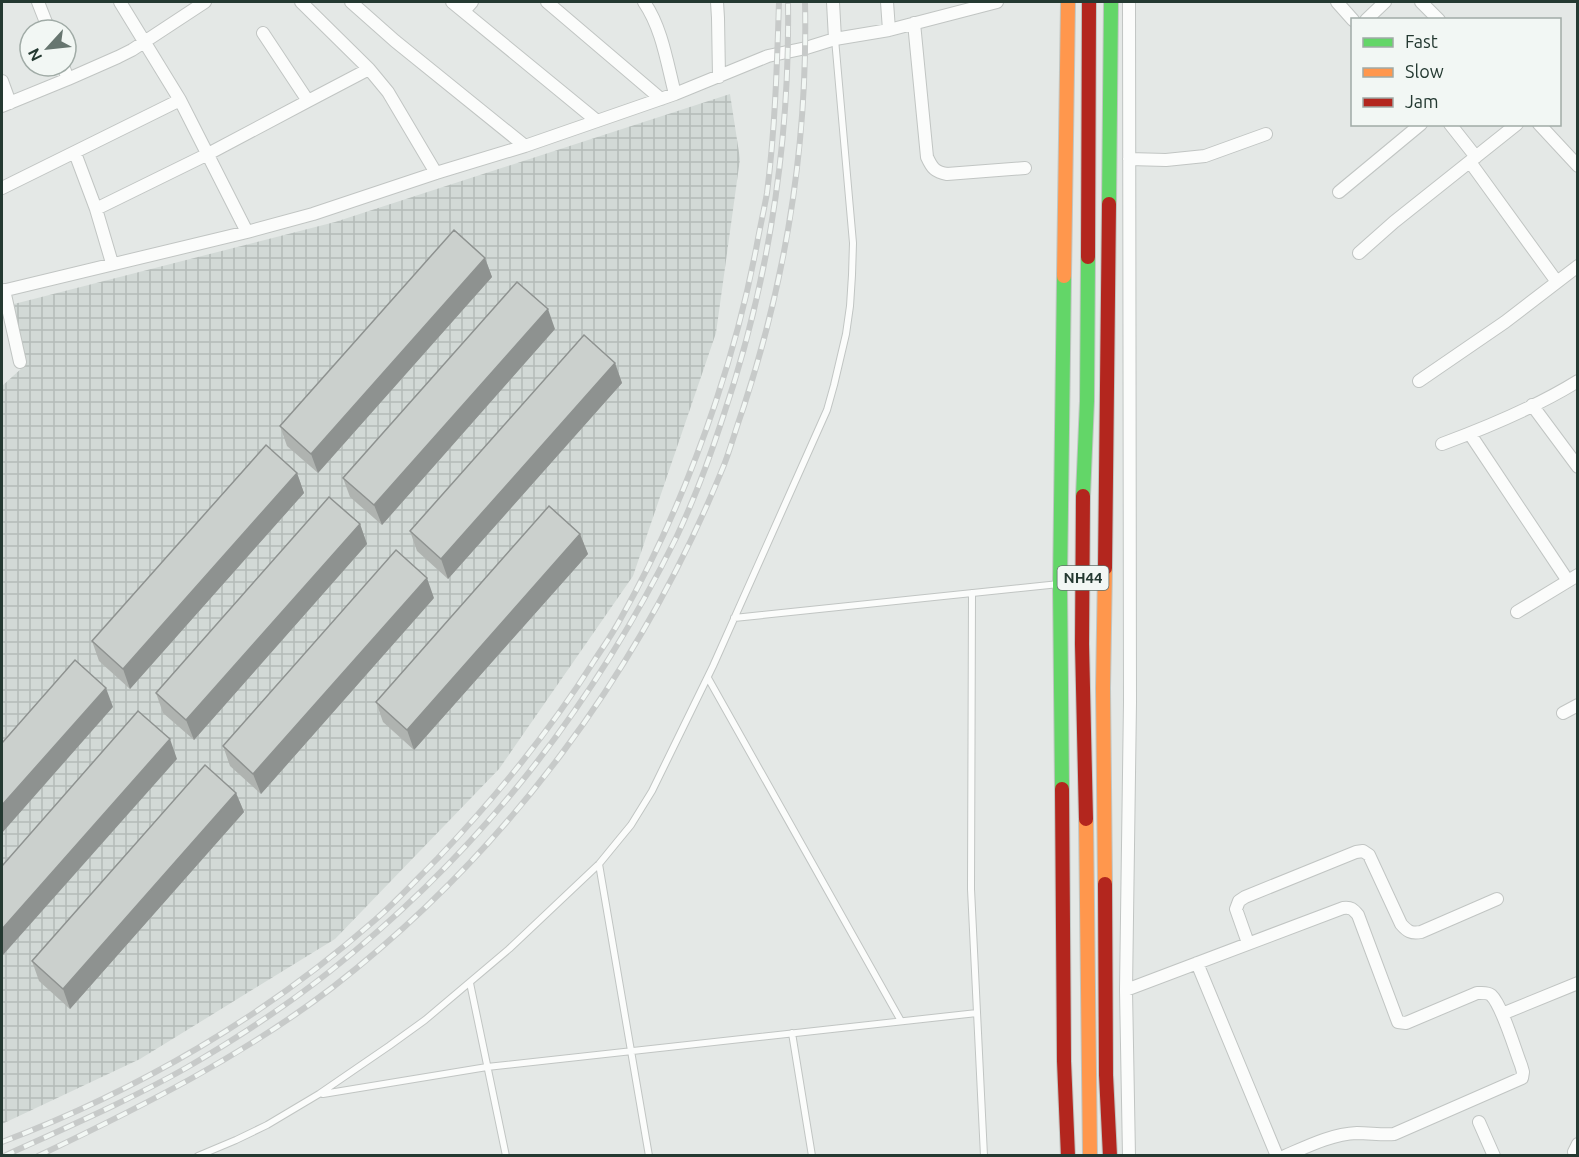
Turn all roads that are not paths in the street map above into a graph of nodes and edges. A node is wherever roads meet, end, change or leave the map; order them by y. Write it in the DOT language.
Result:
graph roads {
  1 [pos="38,2"];
  2 [pos="120,2"];
  3 [pos="204,2"];
  4 [pos="300,2"];
  5 [pos="351,2"];
  6 [pos="452,2"];
  7 [pos="547,2"];
  8 [pos="644,2"];
  9 [pos="717,2"];
  10 [pos="832,2"];
  11 [pos="887,2"];
  12 [pos="998,2"];
  13 [pos="1068,2"];
  14 [pos="1089,2"];
  15 [pos="1111,2"];
  16 [pos="1129,2"];
  17 [pos="1336,2"];
  18 [pos="1385,2"];
  19 [pos="1421,2"];
  20 [pos="468,6"];
  21 [pos="44,18"];
  22 [pos="1351,18"];
  23 [pos="1368,18"];
  24 [pos="1437,18"];
  25 [pos="914,23"];
  26 [pos="889,30"];
  27 [pos="263,33"];
  28 [pos="835,39"];
  29 [pos="145,41"];
  30 [pos="369,69"];
  31 [pos="719,77"];
  32 [pos="68,79"];
  33 [pos="2,81"];
  34 [pos="675,94"];
  35 [pos="661,99"];
  36 [pos="180,100"];
  37 [pos="308,101"];
  38 [pos="6,105"];
  39 [pos="597,121"];
  40 [pos="1419,126"];
  41 [pos="1451,126"];
  42 [pos="1514,126"];
  43 [pos="1541,126"];
  44 [pos="1266,134"];
  45 [pos="525,146"];
  46 [pos="75,153"];
  47 [pos="207,154"];
  48 [pos="1129,159"];
  49 [pos="1473,159"];
  50 [pos="1578,166"];
  51 [pos="1025,168"];
  52 [pos="436,173"];
  53 [pos="2,188"];
  54 [pos="1340,192"];
  55 [pos="96,209"];
  56 [pos="247,232"];
  57 [pos="1359,253"];
  58 [pos="112,264"];
  59 [pos="1578,266"];
  60 [pos="1557,282"];
  61 [pos="3,290"];
  62 [pos="20,362"];
  63 [pos="1419,381"];
  64 [pos="1578,381"];
  65 [pos="1532,405"];
  66 [pos="1470,434"];
  67 [pos="1442,444"];
  68 [pos="1578,467"];
  69 [pos="1573,578"];
  70 [pos="1060,584"];
  71 [pos="972,593"];
  72 [pos="1517,612"];
  73 [pos="734,618"];
  74 [pos="708,678"];
  75 [pos="1578,705"];
  76 [pos="1563,713"];
  77 [pos="599,864"];
  78 [pos="1497,899"];
  79 [pos="1248,943"];
  80 [pos="1197,963"];
  81 [pos="470,983"];
  82 [pos="1578,983"];
  83 [pos="1126,990"];
  84 [pos="977,1013"];
  85 [pos="1502,1014"];
  86 [pos="901,1021"];
  87 [pos="792,1033"];
  88 [pos="631,1050"];
  89 [pos="487,1066"];
  90 [pos="319,1094"];
  91 [pos="1479,1122"];
  92 [pos="1578,1144"];
  93 [pos="211,1153"];
  94 [pos="198,1155"];
  95 [pos="506,1155"];
  96 [pos="649,1155"];
  97 [pos="812,1155"];
  98 [pos="984,1155"];
  99 [pos="1068,1155"];
  100 [pos="1090,1155"];
  101 [pos="1110,1155"];
  102 [pos="1129,1155"];
  103 [pos="1276,1155"];
  104 [pos="1286,1155"];
  105 [pos="1494,1155"];
  106 [pos="1575,1155"];
  1 -- 21 [label="street"];
  2 -- 29 [label="street"];
  3 -- 29 [label="street"];
  4 -- 30 [label="street"];
  5 -- 45 [label="street"];
  6 -- 20 [label="street"];
  7 -- 35 [label="street"];
  8 -- 34 [label="street"];
  9 -- 31 [label="street"];
  10 -- 28 [label="street"];
  11 -- 26 [label="street"];
  12 -- 25 [label="street"];
  13 -- 70 [label="main road"];
  14 -- 100 [label="main road, NH44"];
  15 -- 101 [label="main road, NH44"];
  16 -- 48 [label="street"];
  17 -- 22 [label="street"];
  18 -- 23 [label="street"];
  19 -- 24 [label="street"];
  20 -- 39 [label="street"];
  25 -- 26 [label="street"];
  25 -- 51 [label="street"];
  26 -- 28 [label="street"];
  27 -- 37 [label="street"];
  28 -- 31 [label="street"];
  28 -- 73 [label="lane"];
  29 -- 32 [label="street"];
  29 -- 36 [label="street"];
  30 -- 37 [label="street"];
  30 -- 52 [label="street"];
  31 -- 34 [label="street"];
  32 -- 38 [label="street"];
  33 -- 38 [label="street"];
  34 -- 35 [label="street"];
  35 -- 39 [label="street"];
  36 -- 46 [label="street"];
  36 -- 47 [label="street"];
  37 -- 47 [label="street"];
  39 -- 45 [label="street"];
  40 -- 54 [label="street"];
  41 -- 49 [label="street"];
  42 -- 49 [label="street"];
  43 -- 50 [label="street"];
  44 -- 48 [label="street"];
  45 -- 52 [label="street"];
  46 -- 53 [label="street"];
  46 -- 55 [label="street"];
  47 -- 55 [label="street"];
  47 -- 56 [label="street"];
  48 -- 83 [label="street"];
  49 -- 57 [label="street"];
  49 -- 60 [label="street"];
  52 -- 56 [label="street"];
  55 -- 58 [label="street"];
  56 -- 58 [label="street"];
  58 -- 61 [label="street"];
  59 -- 60 [label="street"];
  60 -- 63 [label="street"];
  61 -- 62 [label="street"];
  64 -- 65 [label="street"];
  65 -- 66 [label="street"];
  65 -- 68 [label="street"];
  66 -- 67 [label="street"];
  66 -- 69 [label="street"];
  69 -- 72 [label="street"];
  70 -- 71 [label="lane"];
  70 -- 99 [label="main road"];
  71 -- 73 [label="lane"];
  71 -- 84 [label="lane"];
  73 -- 74 [label="lane"];
  74 -- 77 [label="lane"];
  74 -- 86 [label="lane"];
  75 -- 76 [label="street"];
  77 -- 81 [label="lane"];
  77 -- 88 [label="lane"];
  78 -- 79 [label="street"];
  79 -- 80 [label="street"];
  79 -- 85 [label="street"];
  80 -- 83 [label="street"];
  80 -- 103 [label="street"];
  81 -- 89 [label="lane"];
  81 -- 90 [label="lane"];
  82 -- 85 [label="street"];
  83 -- 102 [label="street"];
  84 -- 86 [label="lane"];
  84 -- 98 [label="lane"];
  85 -- 104 [label="street"];
  86 -- 87 [label="lane"];
  87 -- 88 [label="lane"];
  87 -- 97 [label="lane"];
  88 -- 89 [label="lane"];
  88 -- 96 [label="lane"];
  89 -- 90 [label="lane"];
  89 -- 95 [label="lane"];
  90 -- 93 [label="lane"];
  91 -- 105 [label="street"];
  92 -- 106 [label="street"];
  93 -- 94 [label="lane"];
}
